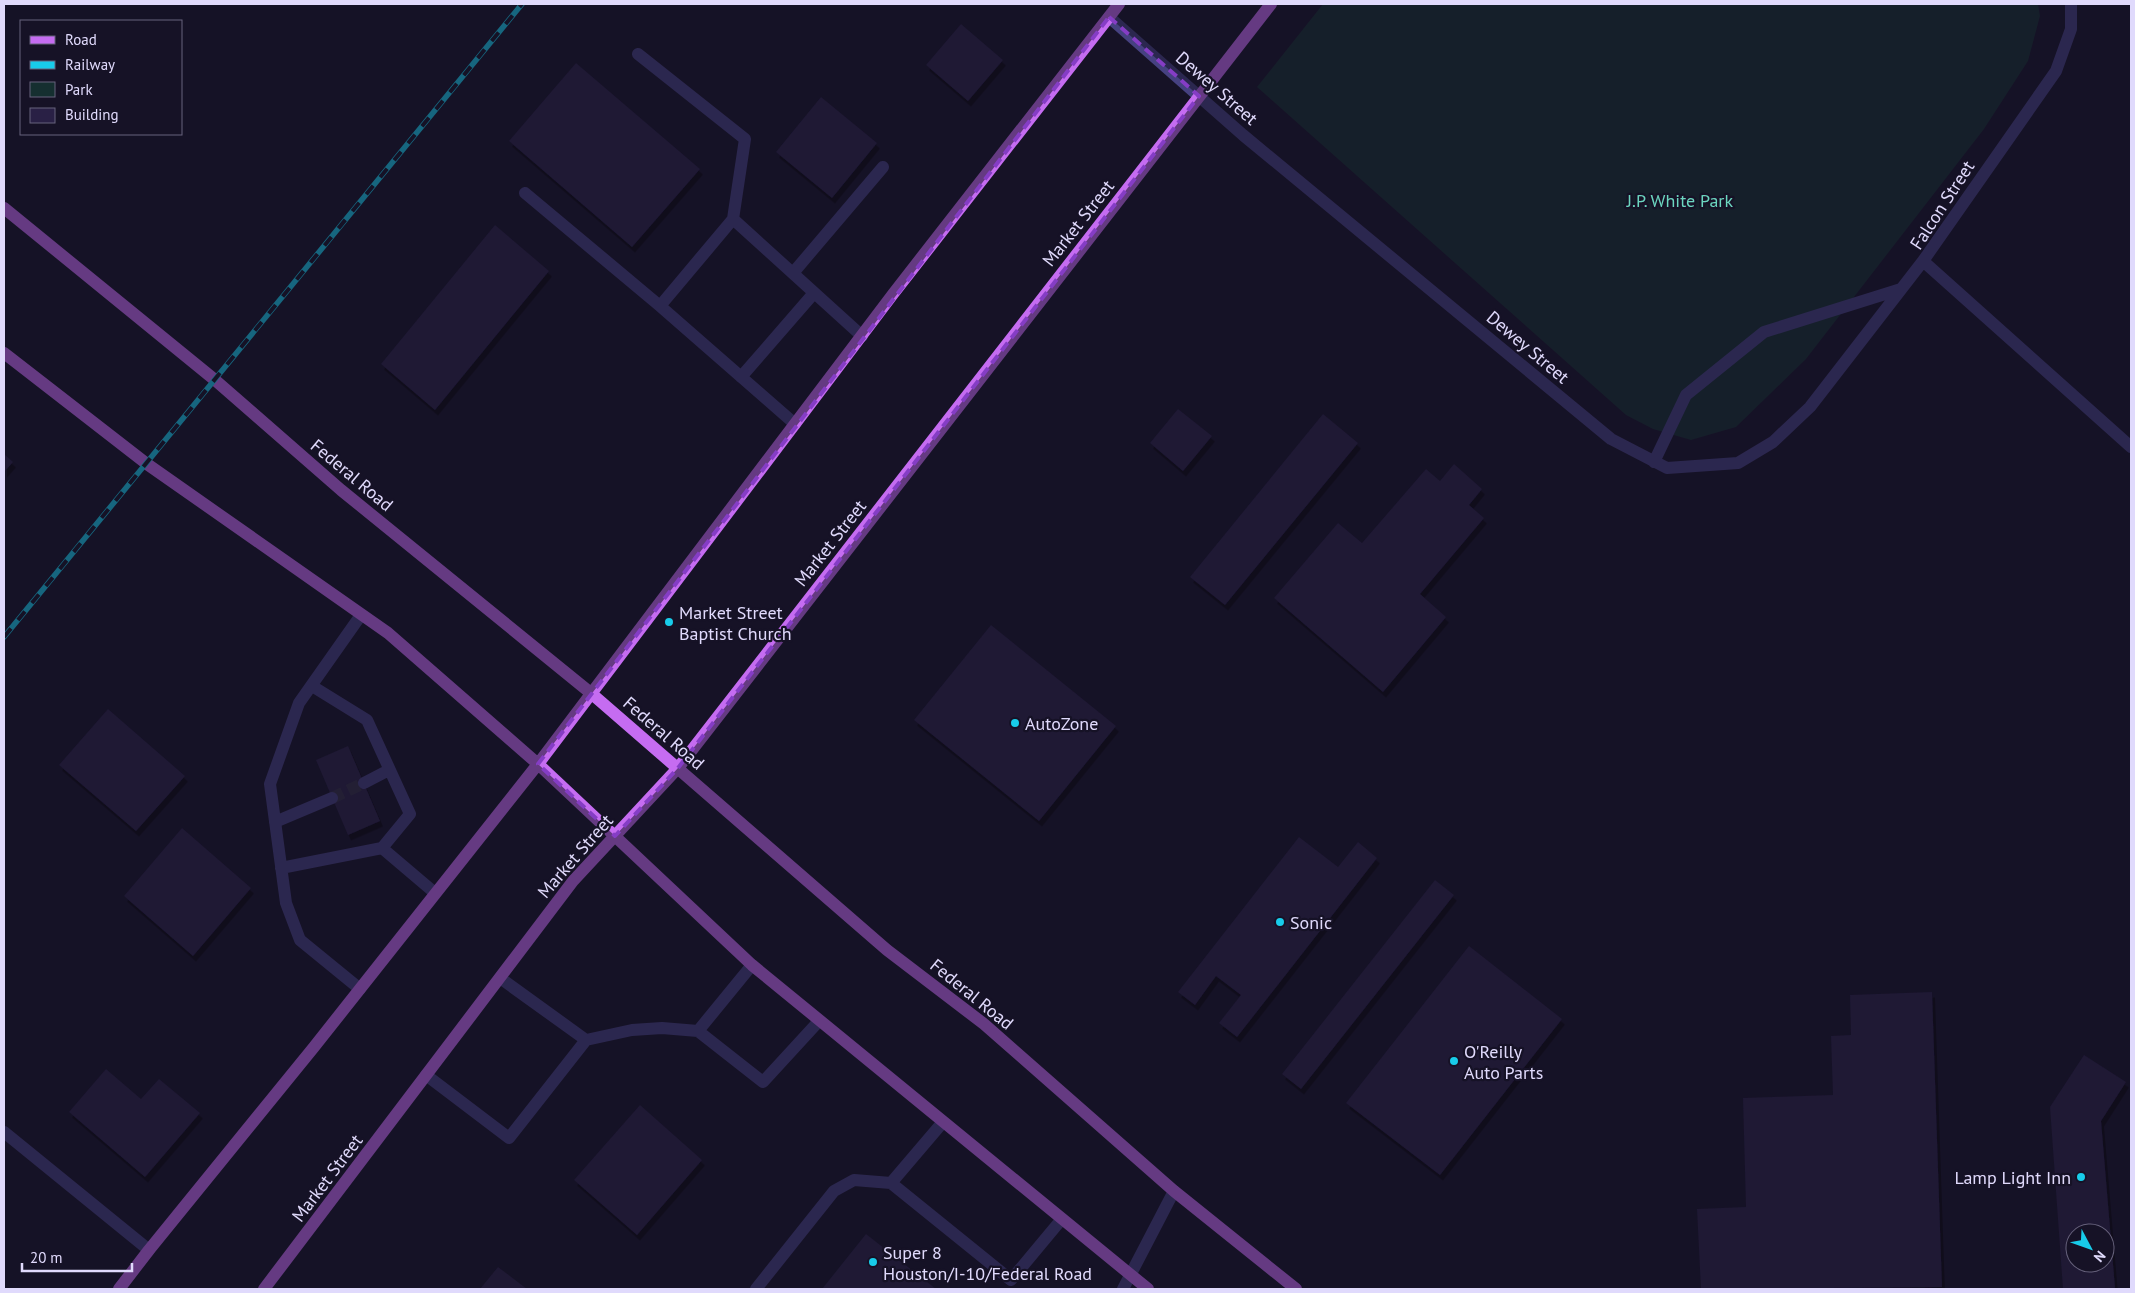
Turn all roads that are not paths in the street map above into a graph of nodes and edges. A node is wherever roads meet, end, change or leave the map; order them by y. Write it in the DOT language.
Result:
graph roads {
  1 [pos="1119,4"];
  2 [pos="1271,4"];
  3 [pos="2071,4"];
  4 [pos="1109,17"];
  5 [pos="638,54"];
  6 [pos="1199,96"];
  7 [pos="882,167"];
  8 [pos="525,193"];
  9 [pos="4,208"];
  10 [pos="734,219"];
  11 [pos="1922,261"];
  12 [pos="793,273"];
  13 [pos="1901,289"];
  14 [pos="814,293"];
  15 [pos="660,306"];
  16 [pos="862,336"];
  17 [pos="4,353"];
  18 [pos="741,377"];
  19 [pos="795,424"];
  20 [pos="2131,448"];
  21 [pos="1654,462"];
  22 [pos="361,615"];
  23 [pos="312,686"];
  24 [pos="592,694"];
  25 [pos="538,764"];
  26 [pos="678,768"];
  27 [pos="389,770"];
  28 [pos="364,783"];
  29 [pos="332,798"];
  30 [pos="275,822"];
  31 [pos="615,836"];
  32 [pos="382,848"];
  33 [pos="281,868"];
  34 [pos="435,893"];
  35 [pos="752,965"];
  36 [pos="500,978"];
  37 [pos="360,989"];
  38 [pos="819,1021"];
  39 [pos="698,1031"];
  40 [pos="586,1040"];
  41 [pos="426,1075"];
  42 [pos="943,1122"];
  43 [pos="4,1132"];
  44 [pos="890,1183"];
  45 [pos="1174,1191"];
  46 [pos="1061,1220"];
  47 [pos="148,1250"];
  48 [pos="1130,1276"];
  49 [pos="1011,1285"];
  50 [pos="119,1289"];
  51 [pos="264,1289"];
  52 [pos="756,1289"];
  53 [pos="1122,1289"];
  54 [pos="1148,1289"];
  55 [pos="1296,1289"];
  1 -- 4 [label="main road"];
  2 -- 6 [label="main road, Market Street"];
  3 -- 11 [label="street, Falcon Street"];
  4 -- 6 [label="street, Dewey Street"];
  4 -- 16 [label="main road"];
  5 -- 10 [label="street"];
  6 -- 21 [label="street, Dewey Street"];
  6 -- 26 [label="main road, Market Street"];
  7 -- 12 [label="street"];
  8 -- 15 [label="street"];
  9 -- 24 [label="main road, Federal Road"];
  10 -- 12 [label="street"];
  10 -- 15 [label="street"];
  11 -- 13 [label="street, Dewey Street"];
  11 -- 20 [label="street, Falcon Street"];
  12 -- 14 [label="street"];
  13 -- 21 [label="street"];
  13 -- 21 [label="street, Dewey Street"];
  14 -- 16 [label="street"];
  14 -- 18 [label="street"];
  15 -- 18 [label="street"];
  16 -- 19 [label="main road"];
  17 -- 22 [label="main road"];
  18 -- 19 [label="street"];
  19 -- 24 [label="main road"];
  22 -- 23 [label="street"];
  22 -- 25 [label="main road"];
  23 -- 27 [label="street"];
  23 -- 30 [label="street"];
  24 -- 25 [label="main road"];
  24 -- 26 [label="main road, Federal Road"];
  25 -- 31 [label="main road"];
  25 -- 34 [label="main road"];
  26 -- 31 [label="main road, Market Street"];
  26 -- 45 [label="main road, Federal Road"];
  27 -- 28 [label="street"];
  27 -- 32 [label="street"];
  29 -- 30 [label="street"];
  30 -- 33 [label="street"];
  31 -- 35 [label="main road"];
  31 -- 36 [label="main road, Market Street"];
  32 -- 33 [label="street"];
  32 -- 34 [label="street"];
  33 -- 37 [label="street"];
  34 -- 37 [label="main road"];
  35 -- 38 [label="main road"];
  35 -- 39 [label="street"];
  36 -- 40 [label="street"];
  36 -- 41 [label="main road, Market Street"];
  37 -- 47 [label="main road"];
  38 -- 39 [label="street"];
  38 -- 42 [label="main road"];
  39 -- 40 [label="street"];
  40 -- 41 [label="street"];
  41 -- 51 [label="main road, Market Street"];
  42 -- 44 [label="street"];
  42 -- 46 [label="main road"];
  43 -- 47 [label="street"];
  44 -- 49 [label="street"];
  44 -- 52 [label="street"];
  45 -- 48 [label="street"];
  45 -- 55 [label="main road, Federal Road"];
  46 -- 48 [label="main road"];
  46 -- 49 [label="street"];
  47 -- 50 [label="main road"];
  48 -- 53 [label="street"];
  48 -- 54 [label="main road"];
}
